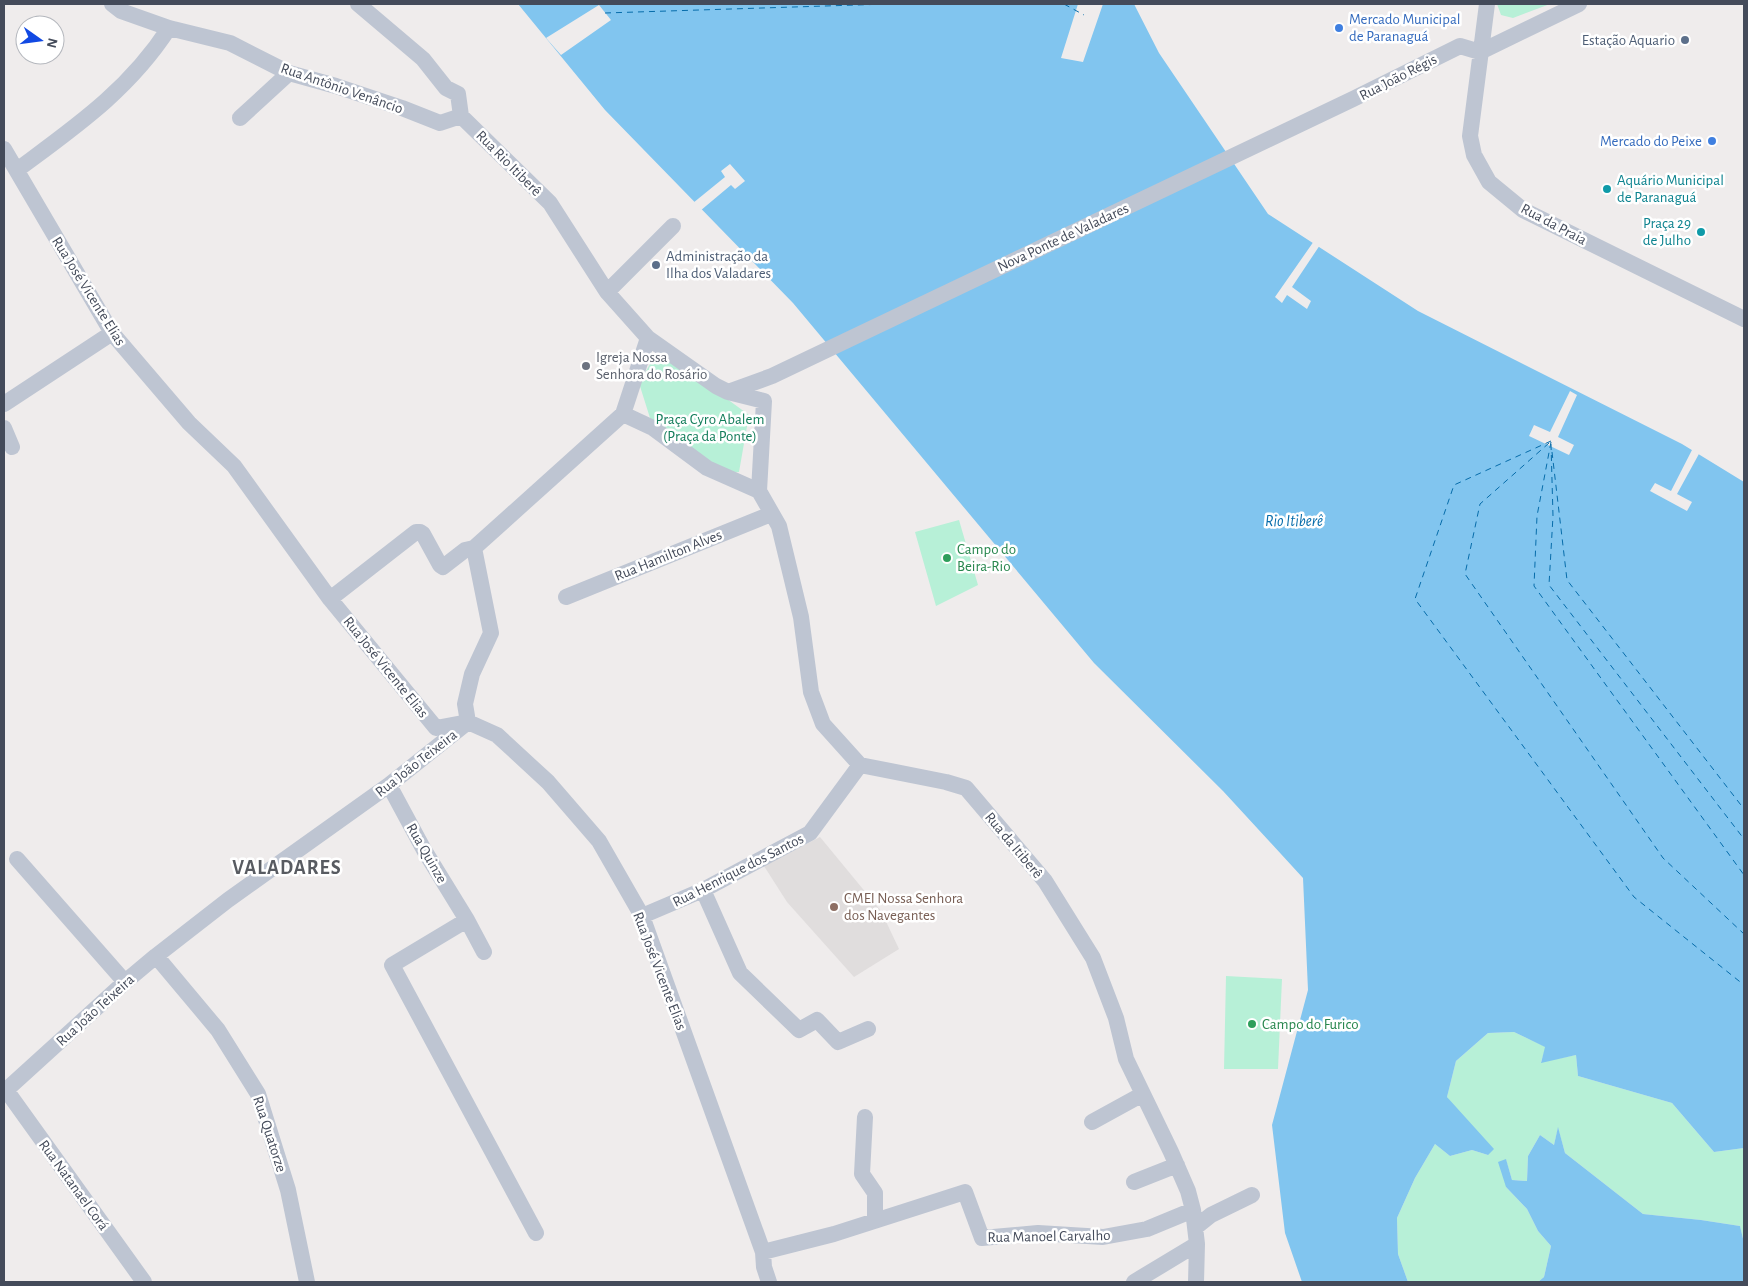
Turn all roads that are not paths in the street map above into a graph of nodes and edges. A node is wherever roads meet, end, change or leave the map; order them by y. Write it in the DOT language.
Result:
graph roads {
  1 [pos="112,4"];
  2 [pos="358,4"];
  3 [pos="1487,4"];
  4 [pos="1579,4"];
  5 [pos="169,28"];
  6 [pos="1480,52"];
  7 [pos="289,73"];
  8 [pos="1353,99"];
  9 [pos="461,116"];
  10 [pos="240,118"];
  11 [pos="4,149"];
  12 [pos="17,170"];
  13 [pos="674,226"];
  14 [pos="607,292"];
  15 [pos="1744,319"];
  16 [pos="112,333"];
  17 [pos="648,338"];
  18 [pos="728,392"];
  19 [pos="4,404"];
  20 [pos="623,414"];
  21 [pos="4,428"];
  22 [pos="12,447"];
  23 [pos="759,490"];
  24 [pos="771,514"];
  25 [pos="474,548"];
  26 [pos="566,597"];
  27 [pos="330,599"];
  28 [pos="468,722"];
  29 [pos="860,765"];
  30 [pos="389,785"];
  31 [pos="17,859"];
  32 [pos="703,890"];
  33 [pos="642,916"];
  34 [pos="467,920"];
  35 [pos="484,952"];
  36 [pos="156,956"];
  37 [pos="125,982"];
  38 [pos="868,1029"];
  39 [pos="4,1090"];
  40 [pos="1143,1094"];
  41 [pos="864,1117"];
  42 [pos="1092,1122"];
  43 [pos="1177,1165"];
  44 [pos="1134,1182"];
  45 [pos="1252,1195"];
  46 [pos="1193,1210"];
  47 [pos="875,1220"];
  48 [pos="1196,1227"];
  49 [pos="536,1233"];
  50 [pos="1197,1244"];
  51 [pos="762,1252"];
  52 [pos="144,1282"];
  53 [pos="307,1282"];
  54 [pos="769,1282"];
  55 [pos="1134,1282"];
  56 [pos="1196,1282"];
  1 -- 5 [label="street, Rua Antônio Venâncio"];
  2 -- 9 [label="street"];
  3 -- 6 [label="street, Rua da Praia"];
  4 -- 6 [label="street"];
  5 -- 7 [label="street, Rua Antônio Venâncio"];
  5 -- 12 [label="street"];
  6 -- 8 [label="street, Rua João Régis"];
  6 -- 15 [label="street, Rua da Praia"];
  7 -- 9 [label="street, Rua Antônio Venâncio"];
  7 -- 10 [label="street"];
  8 -- 18 [label="street, Nova Ponte de Valadares"];
  9 -- 14 [label="street, Rua Rio Itiberê"];
  11 -- 12 [label="street, Rua José Vicente Elias"];
  12 -- 16 [label="street, Rua José Vicente Elias"];
  13 -- 14 [label="street"];
  14 -- 17 [label="street, Rua Rio Itiberê"];
  16 -- 19 [label="street"];
  16 -- 27 [label="street, Rua José Vicente Elias"];
  17 -- 18 [label="street, Rua Rio Itiberê"];
  17 -- 20 [label="street"];
  18 -- 23 [label="street, Rua Rio Itiberê"];
  20 -- 23 [label="street"];
  20 -- 25 [label="street"];
  21 -- 22 [label="street"];
  23 -- 24 [label="street"];
  24 -- 26 [label="street, Rua Hamilton Alves"];
  24 -- 29 [label="street"];
  25 -- 27 [label="street"];
  25 -- 28 [label="street, Rua João Teixeira"];
  27 -- 28 [label="street, Rua José Vicente Elias"];
  28 -- 30 [label="street, Rua João Teixeira"];
  28 -- 33 [label="street, Rua José Vicente Elias"];
  29 -- 32 [label="street, Rua Henrique dos Santos"];
  29 -- 40 [label="street, Rua da Itiberê"];
  30 -- 34 [label="street, Rua Quinze"];
  30 -- 36 [label="street, Rua João Teixeira"];
  31 -- 37 [label="street"];
  32 -- 33 [label="street, Rua Henrique dos Santos"];
  32 -- 38 [label="street"];
  33 -- 51 [label="street, Rua José Vicente Elias"];
  34 -- 35 [label="street, Rua Quinze"];
  34 -- 49 [label="street"];
  36 -- 37 [label="street, Rua João Teixeira"];
  36 -- 53 [label="street, Rua Quatorze"];
  37 -- 39 [label="street, Rua João Teixeira"];
  39 -- 52 [label="street, Rua Natanael Corá"];
  40 -- 42 [label="street"];
  40 -- 43 [label="street, Rua da Itiberê"];
  41 -- 47 [label="street"];
  43 -- 44 [label="street"];
  43 -- 46 [label="street, Rua da Itiberê"];
  45 -- 48 [label="street"];
  46 -- 47 [label="street, Rua Manoel Carvalho"];
  46 -- 48 [label="street, Rua da Itiberê"];
  47 -- 51 [label="street, Rua Manoel Carvalho"];
  48 -- 50 [label="street, Rua da Itiberê"];
  50 -- 55 [label="street"];
  50 -- 56 [label="street, Rua da Itiberê"];
  51 -- 54 [label="street, Rua José Vicente Elias"];
}
